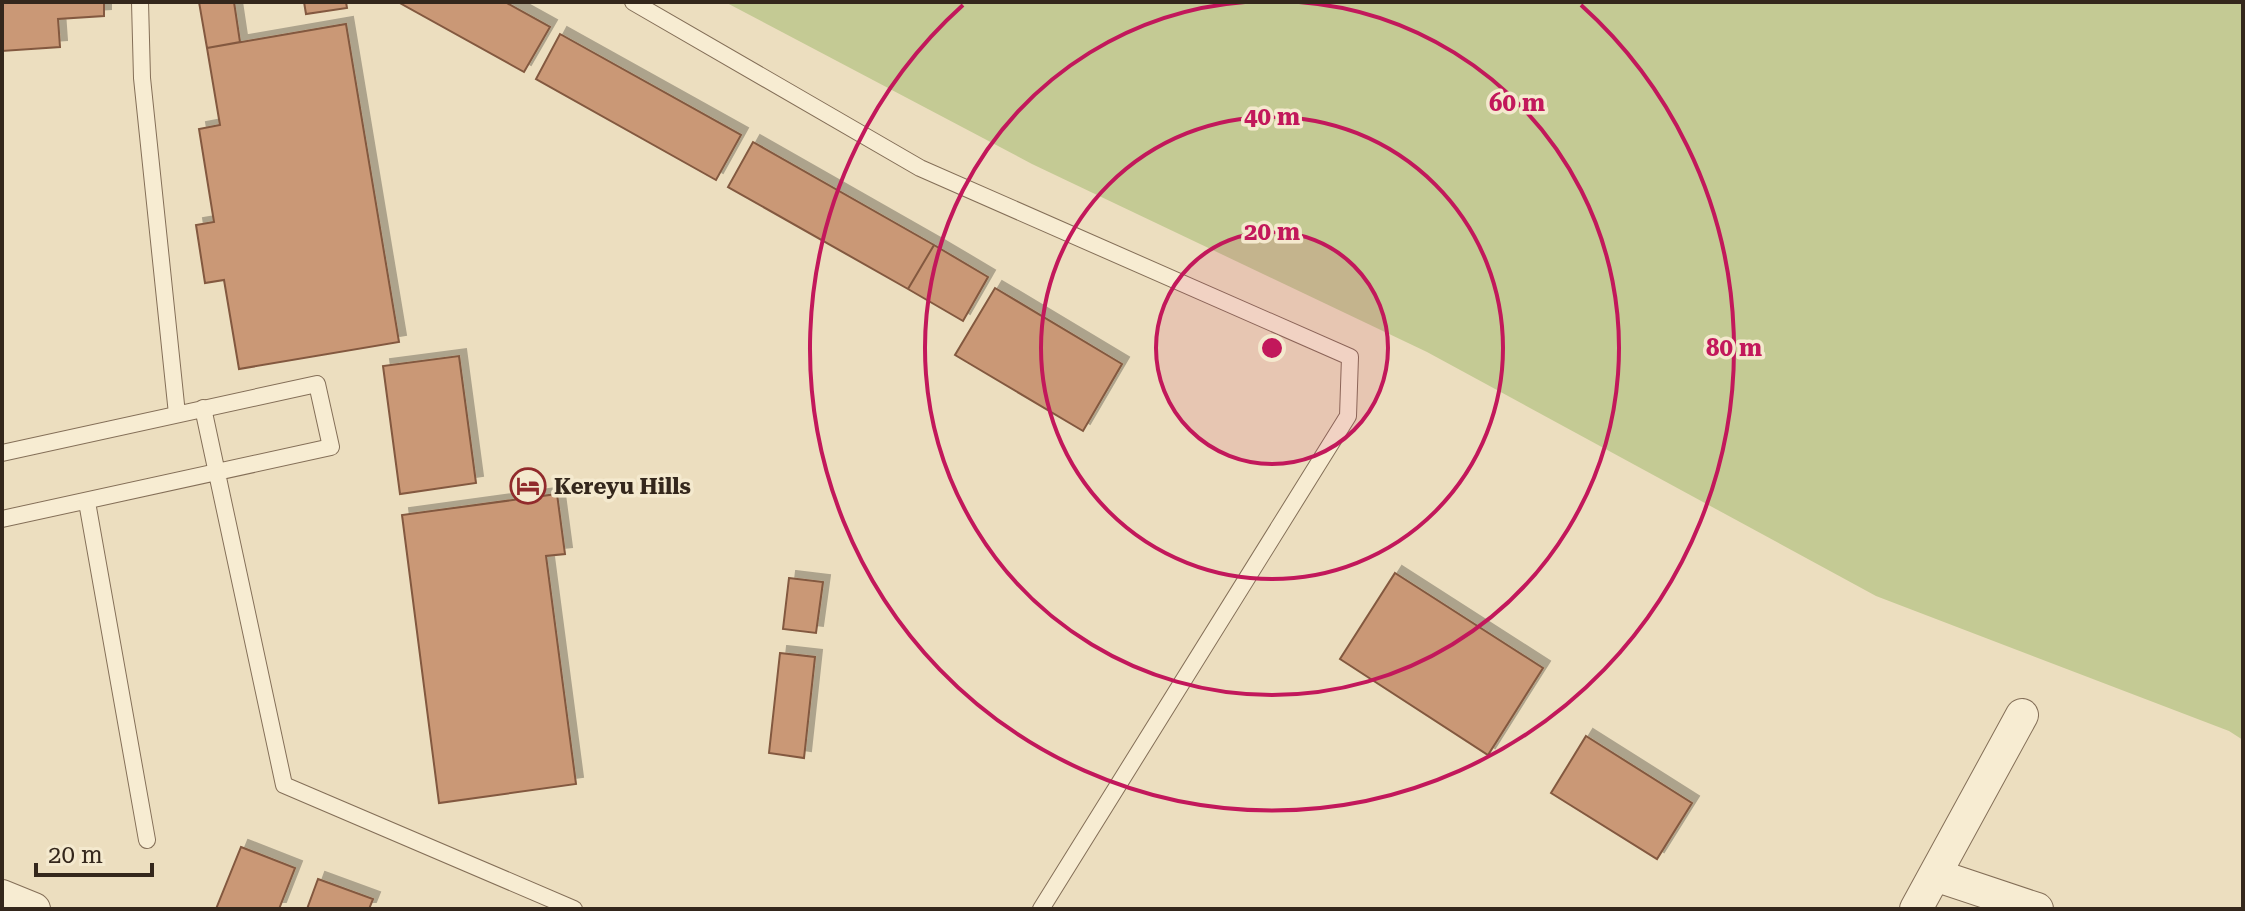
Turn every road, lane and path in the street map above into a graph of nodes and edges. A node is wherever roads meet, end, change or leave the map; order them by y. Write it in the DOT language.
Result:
graph roads {
  1 [pos="140,2"];
  2 [pos="633,2"];
  3 [pos="203,408"];
  4 [pos="177,414"];
  5 [pos="2,453"];
  6 [pos="219,472"];
  7 [pos="87,502"];
  8 [pos="2,519"];
  9 [pos="2022,715"];
  10 [pos="147,840"];
  11 [pos="1935,875"];
  12 [pos="2,896"];
  13 [pos="34,909"];
  14 [pos="574,909"];
  15 [pos="1041,909"];
  16 [pos="1916,909"];
  17 [pos="2037,909"];
  1 -- 4 [label="lane"];
  2 -- 15 [label="lane"];
  3 -- 4 [label="lane"];
  3 -- 6 [label="lane"];
  3 -- 6 [label="lane"];
  4 -- 5 [label="lane"];
  6 -- 7 [label="lane"];
  6 -- 14 [label="lane"];
  7 -- 8 [label="lane"];
  7 -- 10 [label="lane"];
  9 -- 11 [label="street"];
  11 -- 16 [label="street"];
  11 -- 17 [label="street"];
  12 -- 13 [label="street"];
}
